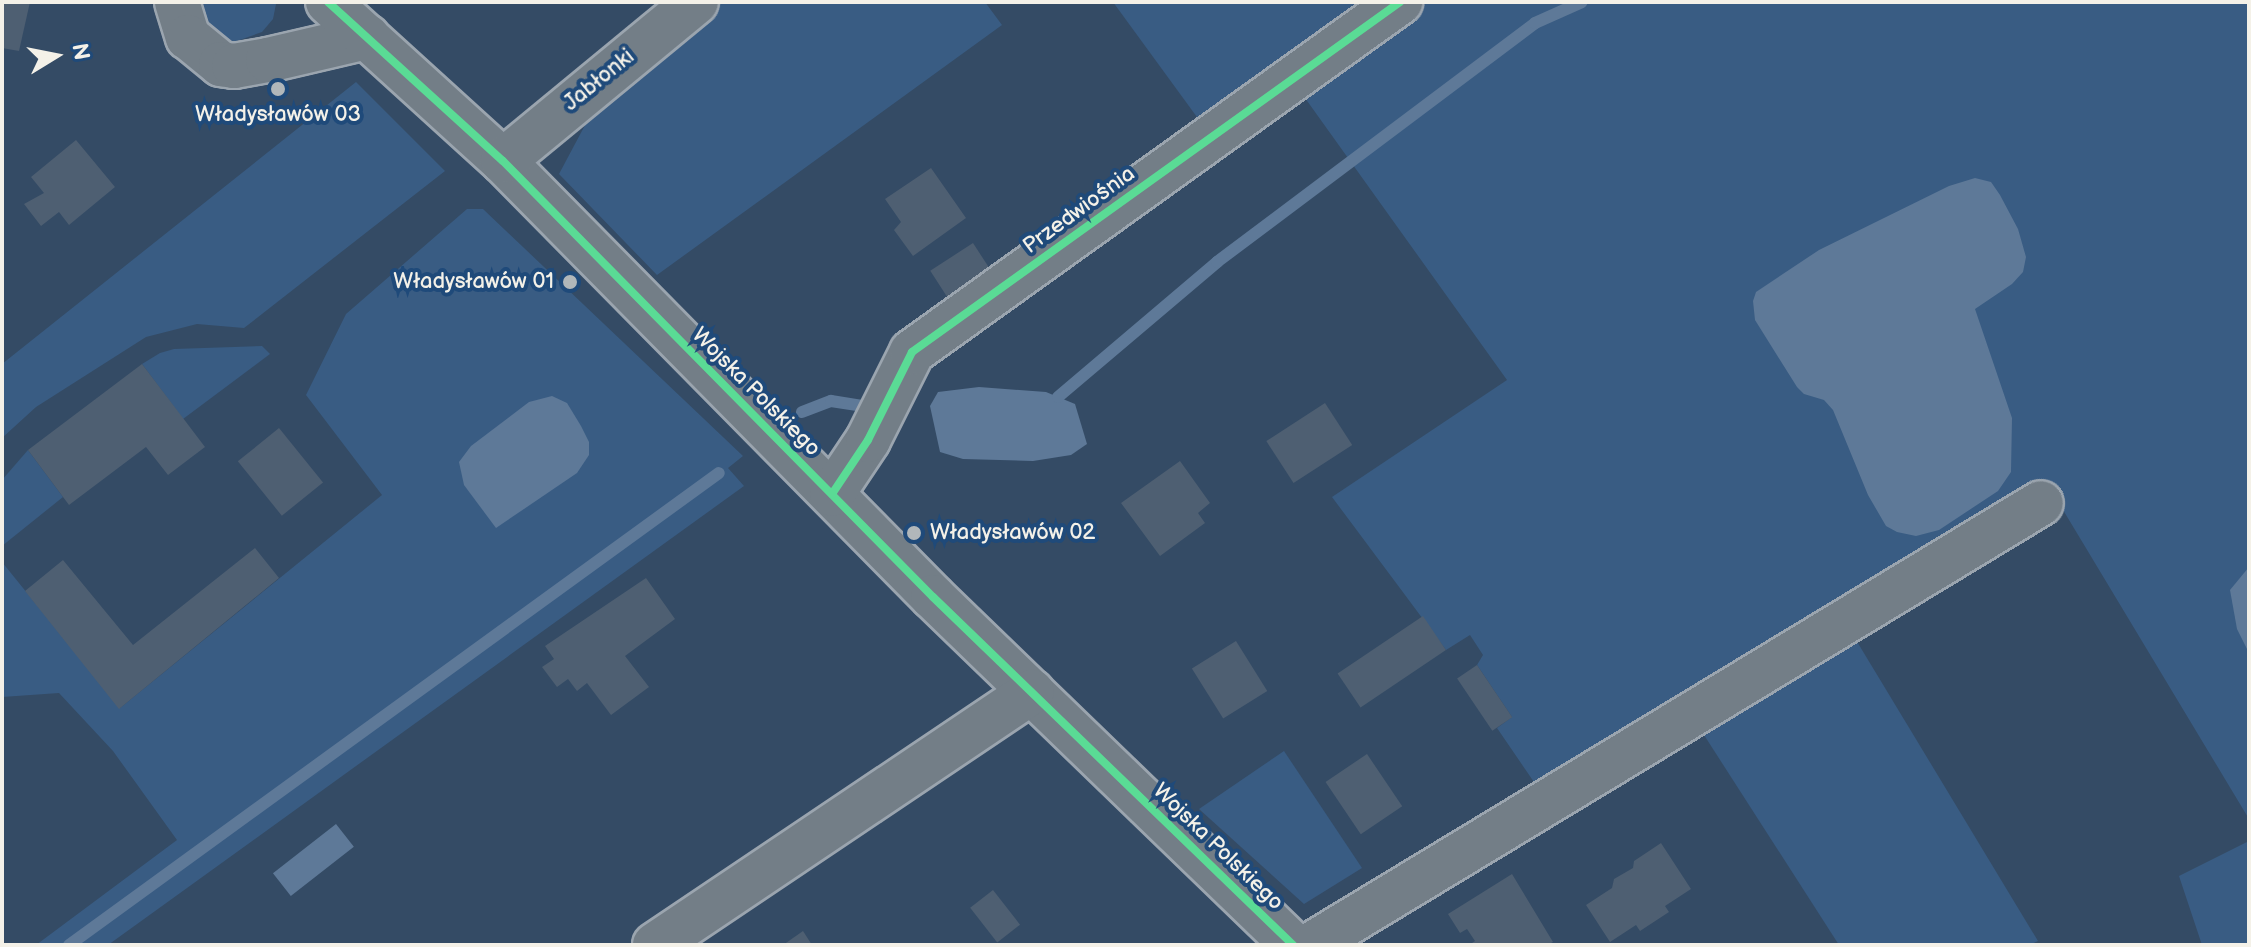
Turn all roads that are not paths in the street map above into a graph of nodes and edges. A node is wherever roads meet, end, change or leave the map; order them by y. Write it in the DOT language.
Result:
graph roads {
  1 [pos="177,2"];
  2 [pos="328,2"];
  3 [pos="696,2"];
  4 [pos="1400,2"];
  5 [pos="367,37"];
  6 [pos="503,161"];
  7 [pos="832,494"];
  8 [pos="2041,503"];
  9 [pos="1032,692"];
  10 [pos="655,945"];
  11 [pos="1293,945"];
  12 [pos="1311,945"];
  1 -- 5 [label="street"];
  2 -- 5 [label="street, Wojska Polskiego"];
  3 -- 6 [label="street, Jabłonki"];
  4 -- 7 [label="street, Przedwiośnia"];
  5 -- 6 [label="street, Wojska Polskiego"];
  6 -- 7 [label="street, Wojska Polskiego"];
  7 -- 9 [label="street, Wojska Polskiego"];
  8 -- 12 [label="street"];
  9 -- 10 [label="street"];
  9 -- 11 [label="street, Wojska Polskiego"];
}
